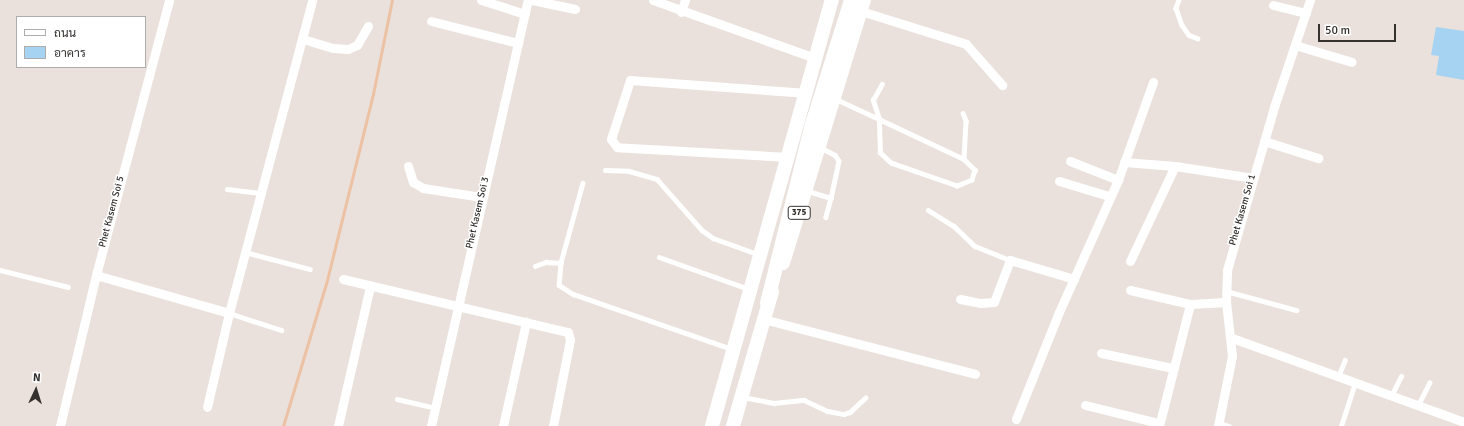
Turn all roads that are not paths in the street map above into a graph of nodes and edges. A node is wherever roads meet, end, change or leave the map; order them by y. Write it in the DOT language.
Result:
graph roads {
  1 [pos="169,0"];
  2 [pos="312,0"];
  3 [pos="481,0"];
  4 [pos="528,0"];
  5 [pos="532,0"];
  6 [pos="653,0"];
  7 [pos="685,0"];
  8 [pos="832,0"];
  9 [pos="851,0"];
  10 [pos="1179,0"];
  11 [pos="1310,0"];
  12 [pos="862,5"];
  13 [pos="1273,5"];
  14 [pos="575,8"];
  15 [pos="681,12"];
  16 [pos="1306,13"];
  17 [pos="525,14"];
  18 [pos="431,21"];
  19 [pos="368,26"];
  20 [pos="302,38"];
  21 [pos="1196,38"];
  22 [pos="518,42"];
  23 [pos="1295,45"];
  24 [pos="815,58"];
  25 [pos="1352,62"];
  26 [pos="1153,82"];
  27 [pos="882,84"];
  28 [pos="1002,85"];
  29 [pos="805,92"];
  30 [pos="835,98"];
  31 [pos="963,113"];
  32 [pos="879,119"];
  33 [pos="1264,141"];
  34 [pos="820,147"];
  35 [pos="788,158"];
  36 [pos="1318,158"];
  37 [pos="964,159"];
  38 [pos="1070,161"];
  39 [pos="1124,162"];
  40 [pos="408,166"];
  41 [pos="1175,166"];
  42 [pos="605,170"];
  43 [pos="1253,178"];
  44 [pos="1118,180"];
  45 [pos="1059,181"];
  46 [pos="582,183"];
  47 [pos="227,189"];
  48 [pos="806,191"];
  49 [pos="261,193"];
  50 [pos="1109,196"];
  51 [pos="482,197"];
  52 [pos="831,198"];
  53 [pos="928,210"];
  54 [pos="826,217"];
  55 [pos="245,252"];
  56 [pos="760,255"];
  57 [pos="659,257"];
  58 [pos="1010,260"];
  59 [pos="1130,261"];
  60 [pos="561,263"];
  61 [pos="534,266"];
  62 [pos="310,269"];
  63 [pos="0,270"];
  64 [pos="96,275"];
  65 [pos="343,279"];
  66 [pos="1074,279"];
  67 [pos="370,286"];
  68 [pos="68,287"];
  69 [pos="751,289"];
  70 [pos="1130,290"];
  71 [pos="1226,291"];
  72 [pos="960,299"];
  73 [pos="1226,302"];
  74 [pos="767,303"];
  75 [pos="1190,304"];
  76 [pos="457,305"];
  77 [pos="1296,310"];
  78 [pos="229,313"];
  79 [pos="763,319"];
  80 [pos="526,322"];
  81 [pos="281,330"];
  82 [pos="1232,338"];
  83 [pos="734,349"];
  84 [pos="1101,353"];
  85 [pos="1345,360"];
  86 [pos="1173,368"];
  87 [pos="976,374"];
  88 [pos="1401,376"];
  89 [pos="1338,377"];
  90 [pos="1356,383"];
  91 [pos="1429,383"];
  92 [pos="741,396"];
  93 [pos="1391,396"];
  94 [pos="865,398"];
  95 [pos="397,399"];
  96 [pos="1085,405"];
  97 [pos="1418,405"];
  98 [pos="207,407"];
  99 [pos="435,408"];
  100 [pos="1016,419"];
  101 [pos="1464,422"];
  102 [pos="1159,424"];
  103 [pos="1218,424"];
  104 [pos="60,426"];
  105 [pos="338,426"];
  106 [pos="431,426"];
  107 [pos="503,426"];
  108 [pos="552,426"];
  109 [pos="712,426"];
  110 [pos="733,426"];
  111 [pos="1230,426"];
  112 [pos="1341,426"];
  1 -- 64 [label="street, Phet Kasem Soi 5"];
  2 -- 20 [label="street"];
  3 -- 17 [label="street"];
  4 -- 17 [label="street, Phet Kasem Soi 3"];
  5 -- 14 [label="street"];
  6 -- 15 [label="street"];
  7 -- 15 [label="street"];
  8 -- 24 [label="main road, 375"];
  9 -- 74 [label="main road"];
  10 -- 21 [label="lane"];
  11 -- 16 [label="street, Phet Kasem Soi 1"];
  12 -- 28 [label="street"];
  12 -- 30 [label="main road, 375"];
  13 -- 16 [label="street"];
  15 -- 24 [label="street"];
  16 -- 23 [label="street, Phet Kasem Soi 1"];
  17 -- 22 [label="street, Phet Kasem Soi 3"];
  18 -- 22 [label="street"];
  19 -- 20 [label="street"];
  20 -- 49 [label="street"];
  22 -- 51 [label="street, Phet Kasem Soi 3"];
  23 -- 25 [label="street"];
  23 -- 33 [label="street, Phet Kasem Soi 1"];
  24 -- 29 [label="main road, 375"];
  26 -- 39 [label="street"];
  27 -- 32 [label="lane"];
  29 -- 35 [label="main road, 375"];
  29 -- 35 [label="street"];
  30 -- 32 [label="lane"];
  30 -- 34 [label="main road, 375"];
  31 -- 37 [label="lane"];
  32 -- 37 [label="lane"];
  32 -- 37 [label="lane"];
  33 -- 36 [label="street"];
  33 -- 43 [label="street, Phet Kasem Soi 1"];
  34 -- 48 [label="main road, 375"];
  34 -- 52 [label="lane"];
  35 -- 56 [label="main road, 375"];
  38 -- 44 [label="street"];
  39 -- 41 [label="street"];
  39 -- 44 [label="street"];
  40 -- 51 [label="street"];
  41 -- 43 [label="street"];
  41 -- 59 [label="street"];
  42 -- 56 [label="lane"];
  43 -- 71 [label="street, Phet Kasem Soi 1"];
  44 -- 50 [label="street"];
  45 -- 50 [label="street"];
  46 -- 60 [label="lane"];
  47 -- 49 [label="lane"];
  48 -- 52 [label="lane"];
  48 -- 74 [label="main road, 375"];
  49 -- 55 [label="street"];
  50 -- 66 [label="street"];
  51 -- 76 [label="street, Phet Kasem Soi 3"];
  52 -- 54 [label="lane"];
  53 -- 58 [label="lane"];
  55 -- 62 [label="lane"];
  55 -- 78 [label="street"];
  56 -- 69 [label="main road, 375"];
  57 -- 69 [label="lane"];
  58 -- 66 [label="street"];
  58 -- 72 [label="street"];
  60 -- 61 [label="lane"];
  60 -- 83 [label="lane"];
  63 -- 68 [label="lane"];
  64 -- 78 [label="street"];
  64 -- 104 [label="street, Phet Kasem Soi 5"];
  65 -- 67 [label="street"];
  66 -- 100 [label="street"];
  67 -- 76 [label="street"];
  67 -- 105 [label="street"];
  69 -- 83 [label="main road, 375"];
  70 -- 75 [label="street"];
  71 -- 73 [label="street, Phet Kasem Soi 1"];
  71 -- 77 [label="lane"];
  73 -- 75 [label="street"];
  73 -- 82 [label="street, Phet Kasem Soi 1"];
  74 -- 79 [label="main road, 375"];
  75 -- 86 [label="street"];
  76 -- 80 [label="street"];
  76 -- 99 [label="street, Phet Kasem Soi 3"];
  78 -- 81 [label="lane"];
  78 -- 98 [label="street"];
  79 -- 87 [label="street"];
  79 -- 92 [label="main road, 375"];
  80 -- 107 [label="street"];
  80 -- 108 [label="street"];
  82 -- 89 [label="street"];
  82 -- 103 [label="street, Phet Kasem Soi 1"];
  83 -- 109 [label="main road, 375"];
  84 -- 86 [label="street"];
  85 -- 89 [label="lane"];
  86 -- 102 [label="street"];
  88 -- 93 [label="lane"];
  89 -- 90 [label="street"];
  90 -- 93 [label="street"];
  90 -- 112 [label="lane"];
  91 -- 97 [label="lane"];
  92 -- 94 [label="lane"];
  92 -- 110 [label="main road, 375"];
  93 -- 97 [label="street"];
  95 -- 99 [label="lane"];
  96 -- 102 [label="street"];
  97 -- 101 [label="street"];
  99 -- 106 [label="street, Phet Kasem Soi 3"];
  103 -- 111 [label="lane"];
}
